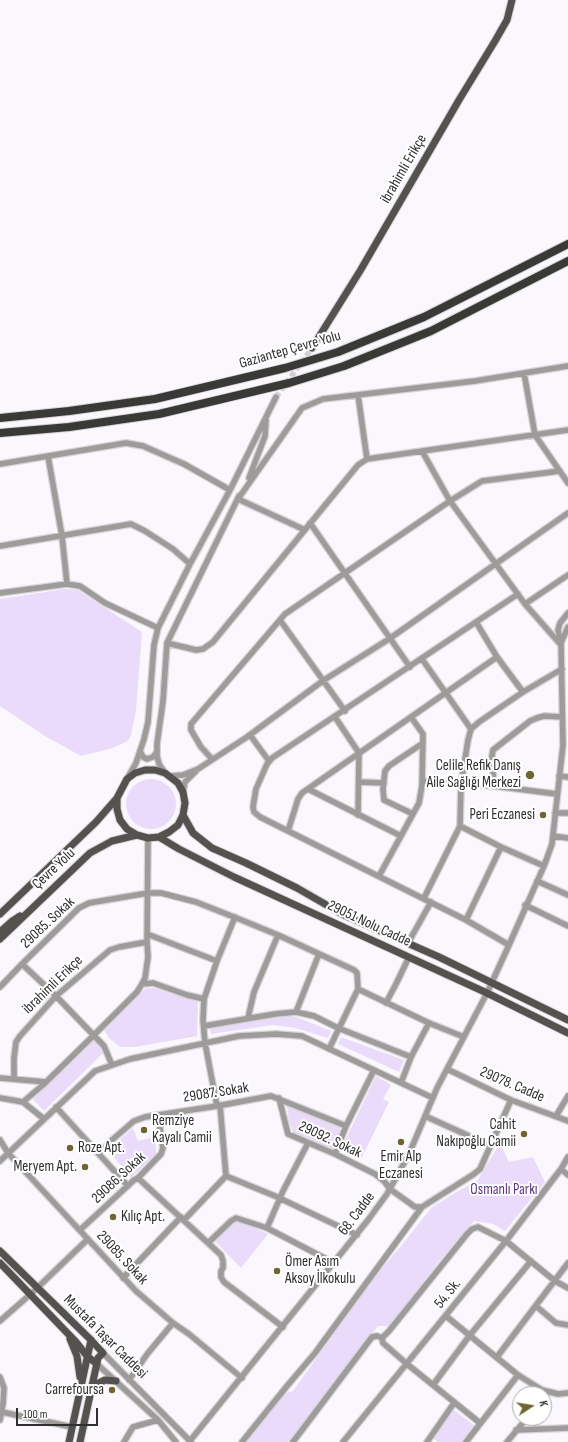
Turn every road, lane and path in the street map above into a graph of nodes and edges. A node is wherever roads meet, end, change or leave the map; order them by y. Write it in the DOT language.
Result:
graph roads {
  1 [pos="512,0"];
  2 [pos="568,244"];
  3 [pos="568,261"];
  4 [pos="312,348"];
  5 [pos="568,366"];
  6 [pos="524,373"];
  7 [pos="358,395"];
  8 [pos="276,398"];
  9 [pos="0,418"];
  10 [pos="266,419"];
  11 [pos="568,430"];
  12 [pos="0,433"];
  13 [pos="535,434"];
  14 [pos="422,451"];
  15 [pos="48,456"];
  16 [pos="367,459"];
  17 [pos="0,464"];
  18 [pos="560,471"];
  19 [pos="568,483"];
  20 [pos="230,490"];
  21 [pos="238,499"];
  22 [pos="450,501"];
  23 [pos="568,513"];
  24 [pos="310,523"];
  25 [pos="304,530"];
  26 [pos="62,536"];
  27 [pos="0,546"];
  28 [pos="496,563"];
  29 [pos="190,564"];
  30 [pos="345,574"];
  31 [pos="568,575"];
  32 [pos="67,584"];
  33 [pos="0,593"];
  34 [pos="518,594"];
  35 [pos="525,604"];
  36 [pos="568,613"];
  37 [pos="280,620"];
  38 [pos="476,622"];
  39 [pos="568,626"];
  40 [pos="158,628"];
  41 [pos="389,639"];
  42 [pos="167,643"];
  43 [pos="561,644"];
  44 [pos="498,657"];
  45 [pos="422,658"];
  46 [pos="410,667"];
  47 [pos="562,669"];
  48 [pos="324,680"];
  49 [pos="523,692"];
  50 [pos="445,693"];
  51 [pos="565,700"];
  52 [pos="345,711"];
  53 [pos="335,717"];
  54 [pos="411,717"];
  55 [pos="562,717"];
  56 [pos="471,729"];
  57 [pos="250,735"];
  58 [pos="423,743"];
  59 [pos="565,745"];
  60 [pos="140,751"];
  61 [pos="157,752"];
  62 [pos="359,753"];
  63 [pos="212,760"];
  64 [pos="269,761"];
  65 [pos="198,769"];
  66 [pos="168,774"];
  67 [pos="559,776"];
  68 [pos="568,777"];
  69 [pos="127,779"];
  70 [pos="422,781"];
  71 [pos="359,782"];
  72 [pos="384,783"];
  73 [pos="460,785"];
  74 [pos="494,786"];
  75 [pos="308,789"];
  76 [pos="183,792"];
  77 [pos="557,794"];
  78 [pos="117,798"];
  79 [pos="555,813"];
  80 [pos="568,813"];
  81 [pos="183,814"];
  82 [pos="413,814"];
  83 [pos="358,815"];
  84 [pos="460,826"];
  85 [pos="288,831"];
  86 [pos="137,835"];
  87 [pos="401,836"];
  88 [pos="553,836"];
  89 [pos="159,837"];
  90 [pos="148,838"];
  91 [pos="568,838"];
  92 [pos="500,846"];
  93 [pos="544,866"];
  94 [pos="45,871"];
  95 [pos="380,876"];
  96 [pos="537,880"];
  97 [pos="148,893"];
  98 [pos="568,895"];
  99 [pos="424,898"];
  100 [pos="431,902"];
  101 [pos="526,905"];
  102 [pos="33,908"];
  103 [pos="0,914"];
  104 [pos="235,917"];
  105 [pos="0,919"];
  106 [pos="466,920"];
  107 [pos="568,926"];
  108 [pos="0,932"];
  109 [pos="147,934"];
  110 [pos="278,935"];
  111 [pos="0,939"];
  112 [pos="147,942"];
  113 [pos="408,943"];
  114 [pos="509,944"];
  115 [pos="319,954"];
  116 [pos="408,957"];
  117 [pos="217,961"];
  118 [pos="22,964"];
  119 [pos="491,982"];
  120 [pos="142,984"];
  121 [pos="0,987"];
  122 [pos="358,989"];
  123 [pos="487,993"];
  124 [pos="56,996"];
  125 [pos="204,999"];
  126 [pos="386,1002"];
  127 [pos="296,1012"];
  128 [pos="248,1018"];
  129 [pos="568,1020"];
  130 [pos="429,1023"];
  131 [pos="204,1026"];
  132 [pos="338,1028"];
  133 [pos="568,1033"];
  134 [pos="94,1036"];
  135 [pos="464,1037"];
  136 [pos="205,1043"];
  137 [pos="329,1049"];
  138 [pos="411,1057"];
  139 [pos="112,1065"];
  140 [pos="447,1069"];
  141 [pos="374,1070"];
  142 [pos="0,1078"];
  143 [pos="14,1079"];
  144 [pos="46,1082"];
  145 [pos="401,1083"];
  146 [pos="568,1096"];
  147 [pos="0,1098"];
  148 [pos="279,1098"];
  149 [pos="433,1098"];
  150 [pos="511,1100"];
  151 [pos="23,1102"];
  152 [pos="218,1106"];
  153 [pos="56,1107"];
  154 [pos="158,1115"];
  155 [pos="425,1116"];
  156 [pos="556,1116"];
  157 [pos="44,1119"];
  158 [pos="568,1121"];
  159 [pos="346,1126"];
  160 [pos="0,1140"];
  161 [pos="308,1143"];
  162 [pos="489,1145"];
  163 [pos="8,1153"];
  164 [pos="99,1154"];
  165 [pos="335,1154"];
  166 [pos="568,1157"];
  167 [pos="0,1160"];
  168 [pos="561,1169"];
  169 [pos="568,1174"];
  170 [pos="226,1176"];
  171 [pos="138,1178"];
  172 [pos="128,1186"];
  173 [pos="390,1189"];
  174 [pos="280,1199"];
  175 [pos="422,1207"];
  176 [pos="183,1219"];
  177 [pos="267,1228"];
  178 [pos="80,1230"];
  179 [pos="357,1235"];
  180 [pos="88,1239"];
  181 [pos="506,1241"];
  182 [pos="208,1243"];
  183 [pos="0,1251"];
  184 [pos="531,1261"];
  185 [pos="0,1263"];
  186 [pos="334,1263"];
  187 [pos="568,1263"];
  188 [pos="123,1278"];
  189 [pos="555,1281"];
  190 [pos="568,1288"];
  191 [pos="33,1292"];
  192 [pos="536,1306"];
  193 [pos="446,1316"];
  194 [pos="0,1321"];
  195 [pos="173,1323"];
  196 [pos="568,1325"];
  197 [pos="283,1327"];
  198 [pos="65,1330"];
  199 [pos="470,1335"];
  200 [pos="382,1338"];
  201 [pos="91,1340"];
  202 [pos="103,1353"];
  203 [pos="87,1356"];
  204 [pos="497,1358"];
  205 [pos="97,1364"];
  206 [pos="407,1364"];
  207 [pos="518,1375"];
  208 [pos="0,1376"];
  209 [pos="242,1378"];
  210 [pos="129,1380"];
  211 [pos="116,1381"];
  212 [pos="81,1385"];
  213 [pos="433,1385"];
  214 [pos="536,1386"];
  215 [pos="92,1389"];
  216 [pos="552,1393"];
  217 [pos="568,1393"];
  218 [pos="454,1403"];
  219 [pos="2,1412"];
  220 [pos="0,1420"];
  221 [pos="158,1420"];
  222 [pos="480,1423"];
  223 [pos="519,1426"];
  224 [pos="72,1427"];
  225 [pos="568,1428"];
  226 [pos="516,1430"];
  227 [pos="69,1442"];
  228 [pos="80,1442"];
  229 [pos="124,1442"];
  230 [pos="176,1442"];
  231 [pos="190,1442"];
  232 [pos="242,1442"];
  233 [pos="293,1442"];
  234 [pos="343,1442"];
  235 [pos="428,1442"];
  236 [pos="466,1442"];
  237 [pos="507,1442"];
  1 -- 4 [label="main road, ibrahimli Erikçe"];
  2 -- 9 [label="highway, Gaziantep Çevre Yolu"];
  3 -- 12 [label="highway, Gaziantep Çevre Yolu"];
  5 -- 6 [label="street"];
  6 -- 7 [label="street"];
  6 -- 13 [label="street"];
  7 -- 16 [label="street"];
  7 -- 21 [label="street"];
  8 -- 10 [label="street"];
  10 -- 20 [label="street"];
  10 -- 21 [label="street"];
  11 -- 13 [label="street"];
  13 -- 14 [label="street"];
  13 -- 18 [label="street"];
  14 -- 16 [label="street"];
  14 -- 22 [label="street"];
  15 -- 17 [label="street"];
  15 -- 20 [label="street"];
  15 -- 26 [label="street"];
  16 -- 24 [label="street"];
  18 -- 19 [label="street"];
  18 -- 22 [label="street"];
  20 -- 29 [label="street"];
  21 -- 25 [label="street"];
  21 -- 42 [label="street"];
  22 -- 28 [label="street"];
  22 -- 30 [label="street"];
  23 -- 28 [label="street"];
  24 -- 25 [label="street"];
  24 -- 30 [label="street"];
  25 -- 42 [label="street"];
  26 -- 27 [label="street"];
  26 -- 29 [label="street"];
  26 -- 32 [label="street"];
  28 -- 34 [label="street"];
  28 -- 41 [label="street"];
  29 -- 40 [label="street"];
  30 -- 37 [label="street"];
  30 -- 41 [label="street"];
  31 -- 35 [label="street"];
  32 -- 33 [label="street"];
  32 -- 40 [label="street"];
  34 -- 35 [label="street"];
  34 -- 38 [label="street"];
  35 -- 43 [label="street"];
  36 -- 43 [label="street, 68. Cadde"];
  37 -- 48 [label="street"];
  37 -- 63 [label="street"];
  38 -- 44 [label="street"];
  38 -- 45 [label="street"];
  39 -- 43 [label="street"];
  40 -- 60 [label="street"];
  41 -- 46 [label="street"];
  41 -- 48 [label="street"];
  42 -- 61 [label="street"];
  43 -- 47 [label="street, 68. Cadde"];
  44 -- 49 [label="street"];
  44 -- 50 [label="street"];
  45 -- 46 [label="street"];
  45 -- 50 [label="street"];
  46 -- 52 [label="street"];
  47 -- 49 [label="street"];
  47 -- 51 [label="street, 68. Cadde"];
  48 -- 52 [label="street"];
  48 -- 57 [label="street"];
  49 -- 56 [label="street"];
  50 -- 54 [label="street"];
  50 -- 56 [label="street"];
  51 -- 55 [label="street, 68. Cadde"];
  52 -- 53 [label="street"];
  53 -- 62 [label="street"];
  53 -- 64 [label="street"];
  54 -- 58 [label="street"];
  54 -- 62 [label="street"];
  55 -- 59 [label="street, 68. Cadde"];
  55 -- 74 [label="street"];
  56 -- 73 [label="street"];
  57 -- 63 [label="street"];
  57 -- 64 [label="street"];
  58 -- 70 [label="street"];
  58 -- 72 [label="street"];
  59 -- 67 [label="street, 68. Cadde"];
  60 -- 61 [label="street"];
  60 -- 69 [label="street"];
  61 -- 66 [label="street"];
  62 -- 71 [label="street"];
  62 -- 75 [label="street"];
  63 -- 65 [label="street"];
  64 -- 85 [label="street"];
  65 -- 66 [label="street"];
  65 -- 76 [label="street"];
  66 -- 69 [label="main road"];
  66 -- 76 [label="main road"];
  67 -- 68 [label="street"];
  67 -- 77 [label="street, 68. Cadde"];
  69 -- 78 [label="main road"];
  70 -- 73 [label="street"];
  70 -- 82 [label="street"];
  71 -- 72 [label="street"];
  71 -- 83 [label="street"];
  72 -- 82 [label="street"];
  73 -- 74 [label="street"];
  73 -- 84 [label="street"];
  74 -- 77 [label="street"];
  75 -- 83 [label="street"];
  75 -- 85 [label="street"];
  76 -- 81 [label="main road, 29051 Nolu Cadde"];
  77 -- 79 [label="street, 68. Cadde"];
  78 -- 86 [label="main road"];
  78 -- 94 [label="main road, Çevre Yolu"];
  79 -- 80 [label="street"];
  79 -- 88 [label="street, 68. Cadde"];
  81 -- 89 [label="main road"];
  81 -- 113 [label="main road, 29051 Nolu Cadde"];
  82 -- 87 [label="street"];
  83 -- 87 [label="street"];
  84 -- 92 [label="street"];
  84 -- 99 [label="street"];
  85 -- 95 [label="street"];
  86 -- 90 [label="main road"];
  86 -- 102 [label="main road, Çevre Yolu"];
  87 -- 95 [label="street"];
  88 -- 91 [label="street"];
  88 -- 93 [label="street, 68. Cadde"];
  89 -- 90 [label="main road"];
  89 -- 116 [label="main road, 29051 Nolu Cadde"];
  90 -- 97 [label="street"];
  92 -- 93 [label="street"];
  92 -- 106 [label="street"];
  93 -- 96 [label="street, 68. Cadde"];
  94 -- 103 [label="main road, Çevre Yolu"];
  94 -- 105 [label="main road"];
  95 -- 99 [label="street"];
  96 -- 98 [label="street"];
  96 -- 101 [label="street, 68. Cadde"];
  97 -- 104 [label="street, 29085. Sokak"];
  97 -- 109 [label="street"];
  97 -- 118 [label="street, 29085. Sokak"];
  99 -- 100 [label="street"];
  100 -- 106 [label="street"];
  100 -- 113 [label="street"];
  101 -- 107 [label="street"];
  101 -- 114 [label="street, 68. Cadde"];
  102 -- 108 [label="main road"];
  102 -- 111 [label="main road, Çevre Yolu"];
  104 -- 110 [label="street, 29085. Sokak"];
  104 -- 117 [label="street"];
  106 -- 114 [label="street"];
  109 -- 112 [label="street"];
  109 -- 117 [label="street"];
  110 -- 115 [label="street, 29085. Sokak"];
  110 -- 128 [label="street"];
  112 -- 120 [label="street"];
  112 -- 124 [label="street, ibrahimli Erikçe"];
  113 -- 119 [label="main road, 29051 Nolu Cadde"];
  114 -- 119 [label="street, 68. Cadde"];
  115 -- 122 [label="street, 29085. Sokak"];
  115 -- 127 [label="street"];
  116 -- 123 [label="main road, 29051 Nolu Cadde"];
  116 -- 126 [label="street"];
  117 -- 125 [label="street"];
  118 -- 121 [label="street, 29085. Sokak"];
  118 -- 124 [label="street"];
  119 -- 123 [label="street, 68. Cadde"];
  119 -- 129 [label="main road, 29051 Nolu Cadde"];
  120 -- 125 [label="street"];
  120 -- 134 [label="street"];
  122 -- 126 [label="street"];
  122 -- 132 [label="street"];
  123 -- 133 [label="main road, 29051 Nolu Cadde"];
  123 -- 135 [label="street, 68. Cadde"];
  124 -- 134 [label="street"];
  124 -- 143 [label="street, ibrahimli Erikçe"];
  125 -- 131 [label="street"];
  126 -- 130 [label="street"];
  127 -- 128 [label="street"];
  127 -- 132 [label="street"];
  128 -- 131 [label="street"];
  130 -- 135 [label="street"];
  130 -- 138 [label="street"];
  131 -- 136 [label="street"];
  132 -- 137 [label="street"];
  132 -- 138 [label="street"];
  134 -- 139 [label="street"];
  134 -- 144 [label="street"];
  135 -- 140 [label="street, 68. Cadde"];
  136 -- 137 [label="street"];
  136 -- 139 [label="street"];
  136 -- 152 [label="street"];
  137 -- 141 [label="street"];
  138 -- 145 [label="street"];
  139 -- 153 [label="street"];
  140 -- 149 [label="street, 68. Cadde"];
  140 -- 150 [label="street, 29078. Cadde"];
  141 -- 145 [label="street"];
  141 -- 159 [label="street"];
  142 -- 143 [label="street"];
  143 -- 144 [label="street"];
  144 -- 151 [label="street"];
  145 -- 149 [label="street"];
  146 -- 156 [label="street"];
  147 -- 151 [label="street"];
  148 -- 152 [label="street, 29087. Sokak"];
  148 -- 159 [label="street, 29087. Sokak"];
  148 -- 161 [label="street, 29092. Sokak"];
  149 -- 155 [label="street, 68. Cadde"];
  150 -- 156 [label="street, 29078. Cadde"];
  150 -- 162 [label="street"];
  151 -- 157 [label="street"];
  152 -- 154 [label="street, 29087. Sokak"];
  152 -- 170 [label="street"];
  153 -- 157 [label="street"];
  153 -- 164 [label="street"];
  154 -- 164 [label="street, 29087. Sokak"];
  154 -- 171 [label="street, 29086. Sokak"];
  155 -- 162 [label="street"];
  155 -- 173 [label="street, 68. Cadde"];
  156 -- 158 [label="street, 29078. Cadde"];
  157 -- 163 [label="street"];
  159 -- 165 [label="street"];
  160 -- 163 [label="street, 29085. Sokak"];
  161 -- 165 [label="street, 29092. Sokak"];
  161 -- 174 [label="street"];
  162 -- 175 [label="street"];
  163 -- 167 [label="street"];
  163 -- 178 [label="street, 29085. Sokak"];
  164 -- 172 [label="street"];
  165 -- 173 [label="street, 29092. Sokak"];
  166 -- 168 [label="street, 54. Sk."];
  168 -- 169 [label="street"];
  168 -- 181 [label="street, 54. Sk."];
  170 -- 174 [label="street"];
  170 -- 176 [label="street"];
  171 -- 172 [label="street, 29086. Sokak"];
  171 -- 176 [label="street"];
  172 -- 178 [label="street, 29086. Sokak"];
  173 -- 175 [label="street, 29092. Sokak"];
  173 -- 179 [label="street, 68. Cadde"];
  174 -- 177 [label="street"];
  174 -- 179 [label="street"];
  175 -- 232 [label="street"];
  176 -- 182 [label="street"];
  176 -- 188 [label="street"];
  177 -- 182 [label="street"];
  177 -- 186 [label="street"];
  178 -- 180 [label="street, 29085. Sokak"];
  179 -- 186 [label="street, 68. Cadde"];
  180 -- 188 [label="street, 29085. Sokak"];
  180 -- 191 [label="street"];
  181 -- 184 [label="street"];
  181 -- 193 [label="street, 54. Sk."];
  181 -- 200 [label="street"];
  182 -- 197 [label="street"];
  183 -- 191 [label="main road, Mustafa Taşar Caddesi"];
  184 -- 189 [label="street"];
  184 -- 199 [label="street"];
  185 -- 191 [label="main road, Mustafa Taşar Caddesi"];
  186 -- 197 [label="street, 68. Cadde"];
  187 -- 189 [label="street"];
  188 -- 195 [label="street, 29085. Sokak"];
  189 -- 190 [label="street"];
  189 -- 192 [label="street"];
  191 -- 194 [label="street"];
  191 -- 198 [label="main road, Mustafa Taşar Caddesi"];
  191 -- 201 [label="main road, Mustafa Taşar Caddesi"];
  192 -- 196 [label="street"];
  192 -- 204 [label="street"];
  193 -- 199 [label="street"];
  193 -- 206 [label="street, 54. Sk."];
  195 -- 209 [label="street, 29085. Sokak"];
  195 -- 210 [label="street"];
  197 -- 209 [label="street, 68. Cadde"];
  198 -- 203 [label="main road, Mustafa Taşar Caddesi"];
  198 -- 212 [label="main road"];
  199 -- 204 [label="street"];
  199 -- 213 [label="street"];
  200 -- 206 [label="street"];
  200 -- 233 [label="street"];
  201 -- 202 [label="main road, Mustafa Taşar Caddesi"];
  201 -- 203 [label="main road"];
  202 -- 205 [label="main road"];
  202 -- 210 [label="street, Mustafa Taşar Caddesi"];
  203 -- 205 [label="main road, Mustafa Taşar Caddesi"];
  203 -- 212 [label="main road"];
  204 -- 207 [label="street"];
  205 -- 211 [label="street, Mustafa Taşar Caddesi"];
  205 -- 215 [label="main road"];
  206 -- 213 [label="street"];
  206 -- 234 [label="street, 54. Sk."];
  207 -- 214 [label="street"];
  207 -- 222 [label="street"];
  208 -- 219 [label="street"];
  209 -- 231 [label="street, 68. Cadde"];
  210 -- 231 [label="street, Mustafa Taşar Caddesi"];
  211 -- 215 [label="main road"];
  211 -- 221 [label="street, Mustafa Taşar Caddesi"];
  212 -- 224 [label="main road"];
  213 -- 218 [label="street"];
  215 -- 228 [label="main road"];
  216 -- 217 [label="street"];
  218 -- 222 [label="street"];
  218 -- 235 [label="street"];
  219 -- 220 [label="street"];
  219 -- 224 [label="street"];
  221 -- 229 [label="street"];
  221 -- 230 [label="street, Mustafa Taşar Caddesi"];
  222 -- 236 [label="street"];
  223 -- 226 [label="street"];
  224 -- 227 [label="main road"];
  225 -- 226 [label="street"];
  226 -- 237 [label="street"];
}
